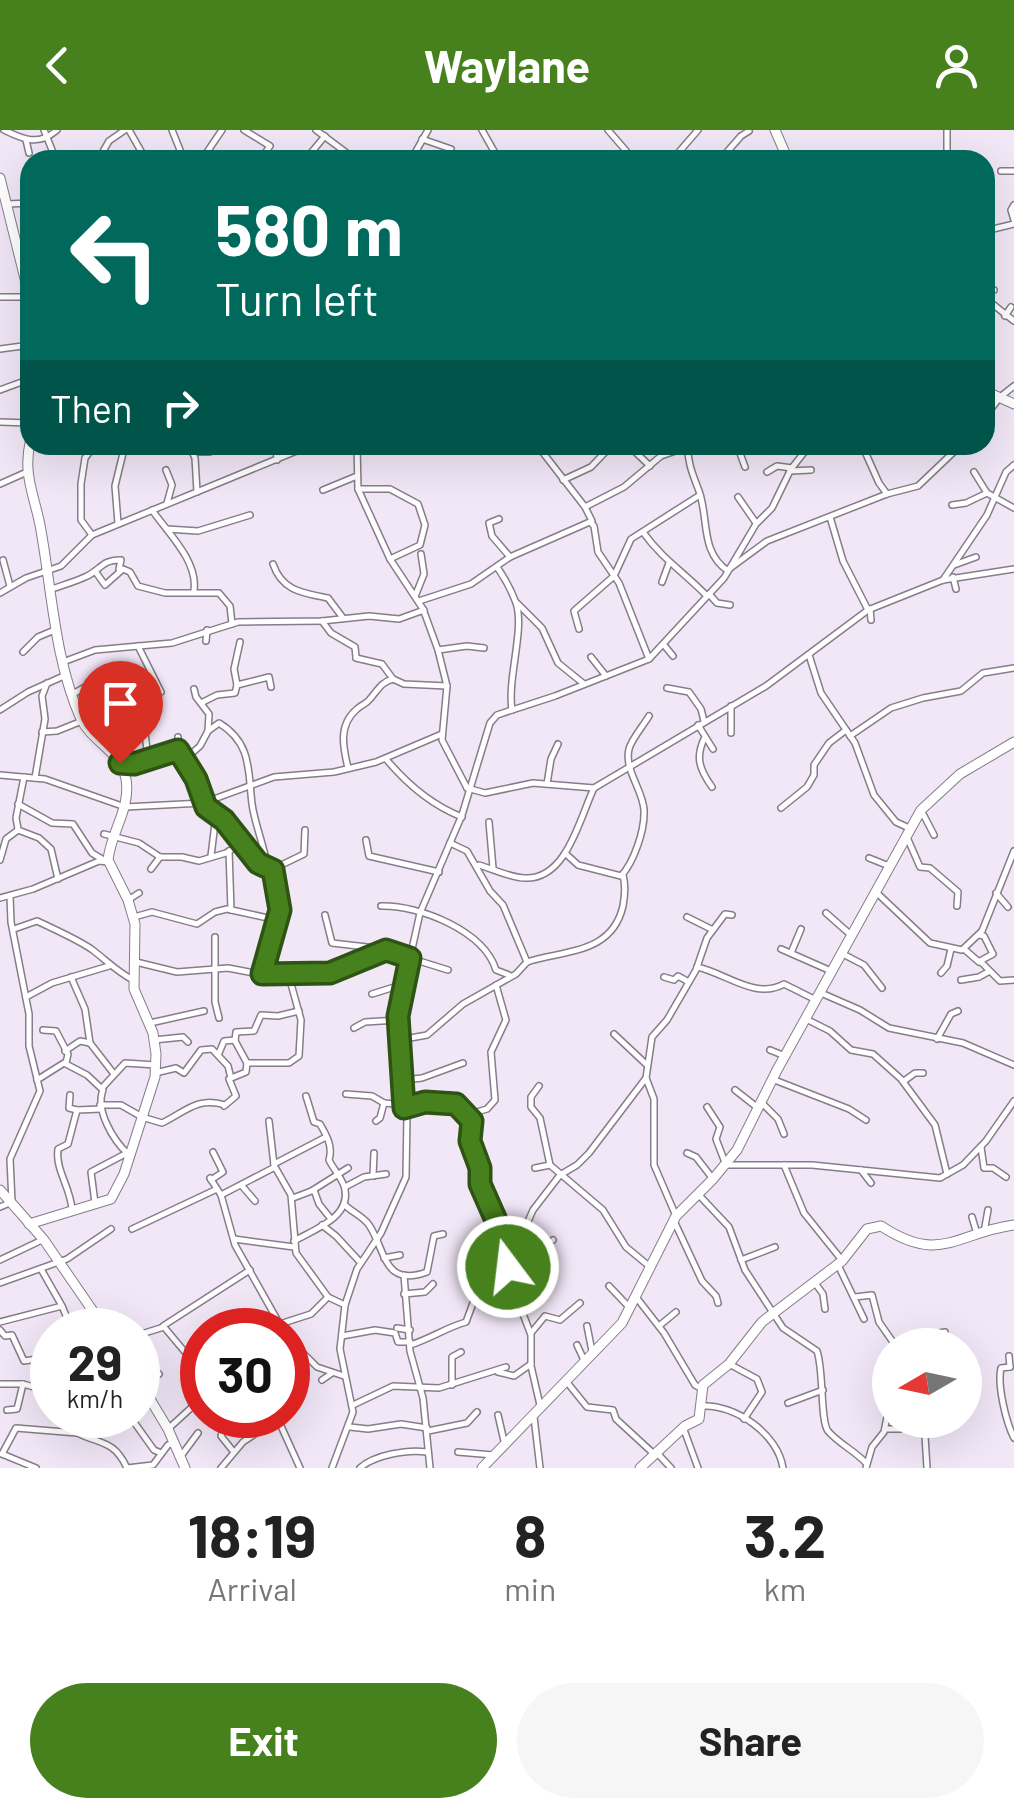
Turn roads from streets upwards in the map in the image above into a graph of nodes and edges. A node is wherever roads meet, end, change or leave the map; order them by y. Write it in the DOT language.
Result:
graph roads {
  1 [pos="4,130"];
  2 [pos="44,130"];
  3 [pos="57,130"];
  4 [pos="127,130"];
  5 [pos="244,130"];
  6 [pos="316,130"];
  7 [pos="428,130"];
  8 [pos="608,130"];
  9 [pos="749,132"];
  10 [pos="16,133"];
  11 [pos="325,136"];
  12 [pos="47,138"];
  13 [pos="422,139"];
  14 [pos="26,140"];
  15 [pos="451,148"];
  16 [pos="28,150"];
  17 [pos="52,150"];
  18 [pos="104,150"];
  19 [pos="267,150"];
  20 [pos="313,150"];
  21 [pos="343,150"];
  22 [pos="416,150"];
  23 [pos="625,150"];
  24 [pos="729,150"];
  25 [pos="1001,171"];
  26 [pos="1014,171"];
  27 [pos="0,178"];
  28 [pos="1014,206"];
  29 [pos="5,210"];
  30 [pos="1014,222"];
  31 [pos="20,251"];
  32 [pos="1011,306"];
  33 [pos="995,307"];
  34 [pos="1005,316"];
  35 [pos="1014,321"];
  36 [pos="1014,386"];
  37 [pos="995,395"];
  38 [pos="1000,397"];
  39 [pos="995,404"];
  40 [pos="1014,404"];
  41 [pos="29,455"];
  42 [pos="88,455"];
  43 [pos="123,455"];
  44 [pos="194,455"];
  45 [pos="277,455"];
  46 [pos="291,455"];
  47 [pos="357,455"];
  48 [pos="544,455"];
  49 [pos="602,455"];
  50 [pos="638,455"];
  51 [pos="664,455"];
  52 [pos="690,455"];
  53 [pos="741,455"];
  54 [pos="802,455"];
  55 [pos="811,455"];
  56 [pos="866,455"];
  57 [pos="952,455"];
  58 [pos="812,458"];
  59 [pos="277,460"];
  60 [pos="1014,464"];
  61 [pos="650,466"];
  62 [pos="745,467"];
  63 [pos="791,469"];
  64 [pos="166,470"];
  65 [pos="812,470"];
  66 [pos="27,472"];
  67 [pos="767,472"];
  68 [pos="974,472"];
  69 [pos="357,476"];
  70 [pos="562,480"];
  71 [pos="0,484"];
  72 [pos="358,489"];
  73 [pos="323,490"];
  74 [pos="197,492"];
  75 [pos="987,492"];
  76 [pos="887,494"];
  77 [pos="700,496"];
  78 [pos="738,497"];
  79 [pos="995,498"];
  80 [pos="167,504"];
  81 [pos="952,505"];
  82 [pos="585,506"];
  83 [pos="1014,508"];
  84 [pos="151,510"];
  85 [pos="250,515"];
  86 [pos="830,517"];
  87 [pos="499,519"];
  88 [pos="592,522"];
  89 [pos="118,523"];
  90 [pos="756,524"];
  91 [pos="167,529"];
  92 [pos="643,532"];
  93 [pos="92,535"];
  94 [pos="421,554"];
  95 [pos="976,556"];
  96 [pos="510,557"];
  97 [pos="614,558"];
  98 [pos="390,559"];
  99 [pos="3,560"];
  100 [pos="670,562"];
  101 [pos="273,564"];
  102 [pos="497,566"];
  103 [pos="606,566"];
  104 [pos="952,566"];
  105 [pos="120,569"];
  106 [pos="1014,569"];
  107 [pos="729,570"];
  108 [pos="95,571"];
  109 [pos="46,573"];
  110 [pos="614,576"];
  111 [pos="953,578"];
  112 [pos="943,580"];
  113 [pos="662,582"];
  114 [pos="10,586"];
  115 [pos="956,589"];
  116 [pos="49,590"];
  117 [pos="195,591"];
  118 [pos="0,592"];
  119 [pos="708,595"];
  120 [pos="417,597"];
  121 [pos="516,602"];
  122 [pos="730,605"];
  123 [pos="424,610"];
  124 [pos="869,610"];
  125 [pos="343,618"];
  126 [pos="322,620"];
  127 [pos="871,620"];
  128 [pos="232,624"];
  129 [pos="57,628"];
  130 [pos="579,629"];
  131 [pos="207,630"];
  132 [pos="206,641"];
  133 [pos="240,642"];
  134 [pos="664,645"];
  135 [pos="138,646"];
  136 [pos="484,648"];
  137 [pos="438,650"];
  138 [pos="23,652"];
  139 [pos="809,655"];
  140 [pos="591,656"];
  141 [pos="673,656"];
  142 [pos="650,659"];
  143 [pos="63,662"];
  144 [pos="1014,668"];
  145 [pos="66,676"];
  146 [pos="606,676"];
  147 [pos="394,678"];
  148 [pos="47,683"];
  149 [pos="237,685"];
  150 [pos="589,685"];
  151 [pos="447,686"];
  152 [pos="271,688"];
  153 [pos="667,688"];
  154 [pos="194,689"];
  155 [pos="71,696"];
  156 [pos="748,696"];
  157 [pos="201,703"];
  158 [pos="731,704"];
  159 [pos="752,707"];
  160 [pos="0,710"];
  161 [pos="512,710"];
  162 [pos="649,716"];
  163 [pos="82,721"];
  164 [pos="144,723"];
  165 [pos="701,723"];
  166 [pos="208,731"];
  167 [pos="42,732"];
  168 [pos="731,733"];
  169 [pos="848,733"];
  170 [pos="442,734"];
  171 [pos="178,737"];
  172 [pos="704,739"];
  173 [pos="1014,742"];
  174 [pos="558,744"];
  175 [pos="713,749"];
  176 [pos="180,751"];
  177 [pos="386,759"];
  178 [pos="148,760"];
  179 [pos="182,760"];
  180 [pos="120,763"];
  181 [pos="629,766"];
  182 [pos="348,768"];
  183 [pos="0,775"];
  184 [pos="24,777"];
  185 [pos="35,778"];
  186 [pos="250,784"];
  187 [pos="547,784"];
  188 [pos="712,787"];
  189 [pos="468,788"];
  190 [pos="594,788"];
  191 [pos="170,803"];
  192 [pos="203,803"];
  193 [pos="18,804"];
  194 [pos="125,808"];
  195 [pos="782,808"];
  196 [pos="922,810"];
  197 [pos="170,812"];
  198 [pos="216,815"];
  199 [pos="42,817"];
  200 [pos="462,817"];
  201 [pos="56,819"];
  202 [pos="490,822"];
  203 [pos="305,830"];
  204 [pos="19,831"];
  205 [pos="908,832"];
  206 [pos="109,835"];
  207 [pos="934,836"];
  208 [pos="366,840"];
  209 [pos="450,843"];
  210 [pos="242,844"];
  211 [pos="1014,850"];
  212 [pos="229,851"];
  213 [pos="566,853"];
  214 [pos="160,857"];
  215 [pos="212,857"];
  216 [pos="869,858"];
  217 [pos="0,860"];
  218 [pos="107,862"];
  219 [pos="476,864"];
  220 [pos="889,866"];
  221 [pos="492,868"];
  222 [pos="151,869"];
  223 [pos="273,870"];
  224 [pos="439,872"];
  225 [pos="623,875"];
  226 [pos="58,879"];
  227 [pos="876,890"];
  228 [pos="139,893"];
  229 [pos="996,893"];
  230 [pos="10,896"];
  231 [pos="0,898"];
  232 [pos="128,900"];
  233 [pos="381,906"];
  234 [pos="957,906"];
  235 [pos="1008,907"];
  236 [pos="232,910"];
  237 [pos="420,912"];
  238 [pos="826,913"];
  239 [pos="325,915"];
  240 [pos="732,915"];
  241 [pos="132,917"];
  242 [pos="687,917"];
  243 [pos="277,920"];
  244 [pos="14,929"];
  245 [pos="801,929"];
  246 [pos="712,930"];
  247 [pos="851,934"];
  248 [pos="979,936"];
  249 [pos="215,937"];
  250 [pos="950,948"];
  251 [pos="782,949"];
  252 [pos="964,949"];
  253 [pos="386,950"];
  254 [pos="791,953"];
  255 [pos="841,953"];
  256 [pos="410,958"];
  257 [pos="136,962"];
  258 [pos="527,962"];
  259 [pos="979,962"];
  260 [pos="109,966"];
  261 [pos="697,967"];
  262 [pos="216,968"];
  263 [pos="448,970"];
  264 [pos="831,971"];
  265 [pos="988,972"];
  266 [pos="288,973"];
  267 [pos="942,973"];
  268 [pos="262,974"];
  269 [pos="512,976"];
  270 [pos="70,977"];
  271 [pos="664,977"];
  272 [pos="133,980"];
  273 [pos="961,980"];
  274 [pos="1014,980"];
  275 [pos="688,982"];
  276 [pos="404,984"];
  277 [pos="496,985"];
  278 [pos="882,988"];
  279 [pos="372,994"];
  280 [pos="26,997"];
  281 [pos="819,997"];
  282 [pos="299,1010"];
  283 [pos="204,1011"];
  284 [pos="958,1011"];
  285 [pos="218,1018"];
  286 [pos="806,1019"];
  287 [pos="398,1020"];
  288 [pos="150,1024"];
  289 [pos="354,1028"];
  290 [pos="43,1030"];
  291 [pos="614,1034"];
  292 [pos="154,1040"];
  293 [pos="234,1040"];
  294 [pos="399,1040"];
  295 [pos="936,1040"];
  296 [pos="90,1042"];
  297 [pos="188,1042"];
  298 [pos="770,1050"];
  299 [pos="66,1051"];
  300 [pos="219,1053"];
  301 [pos="785,1056"];
  302 [pos="248,1063"];
  303 [pos="463,1063"];
  304 [pos="66,1064"];
  305 [pos="648,1065"];
  306 [pos="1014,1065"];
  307 [pos="156,1069"];
  308 [pos="923,1073"];
  309 [pos="114,1074"];
  310 [pos="232,1078"];
  311 [pos="646,1078"];
  312 [pos="772,1079"];
  313 [pos="36,1080"];
  314 [pos="403,1080"];
  315 [pos="904,1081"];
  316 [pos="539,1086"];
  317 [pos="102,1088"];
  318 [pos="735,1090"];
  319 [pos="346,1094"];
  320 [pos="70,1095"];
  321 [pos="306,1096"];
  322 [pos="1014,1101"];
  323 [pos="384,1103"];
  324 [pos="759,1105"];
  325 [pos="405,1106"];
  326 [pos="100,1107"];
  327 [pos="707,1108"];
  328 [pos="77,1110"];
  329 [pos="467,1115"];
  330 [pos="142,1117"];
  331 [pos="866,1120"];
  332 [pos="376,1121"];
  333 [pos="269,1122"];
  334 [pos="784,1134"];
  335 [pos="326,1137"];
  336 [pos="981,1147"];
  337 [pos="213,1152"];
  338 [pos="687,1152"];
  339 [pos="374,1153"];
  340 [pos="128,1154"];
  341 [pos="726,1165"];
  342 [pos="784,1165"];
  343 [pos="274,1166"];
  344 [pos="550,1166"];
  345 [pos="348,1168"];
  346 [pos="535,1168"];
  347 [pos="861,1170"];
  348 [pos="386,1174"];
  349 [pos="560,1174"];
  350 [pos="947,1174"];
  351 [pos="374,1176"];
  352 [pos="338,1177"];
  353 [pos="1006,1177"];
  354 [pos="713,1179"];
  355 [pos="871,1183"];
  356 [pos="242,1186"];
  357 [pos="345,1187"];
  358 [pos="0,1190"];
  359 [pos="313,1190"];
  360 [pos="219,1192"];
  361 [pos="698,1194"];
  362 [pos="292,1198"];
  363 [pos="255,1201"];
  364 [pos="12,1202"];
  365 [pos="344,1204"];
  366 [pos="95,1205"];
  367 [pos="0,1207"];
  368 [pos="72,1210"];
  369 [pos="988,1210"];
  370 [pos="972,1217"];
  371 [pos="674,1218"];
  372 [pos="332,1219"];
  373 [pos="29,1224"];
  374 [pos="322,1226"];
  375 [pos="1014,1226"];
  376 [pos="112,1229"];
  377 [pos="132,1230"];
  378 [pos="981,1233"];
  379 [pos="443,1234"];
  380 [pos="98,1238"];
  381 [pos="44,1239"];
  382 [pos="234,1240"];
  383 [pos="553,1240"];
  384 [pos="294,1244"];
  385 [pos="374,1244"];
  386 [pos="102,1245"];
  387 [pos="775,1247"];
  388 [pos="400,1255"];
  389 [pos="384,1258"];
  390 [pos="528,1258"];
  391 [pos="0,1260"];
  392 [pos="741,1260"];
  393 [pos="60,1261"];
  394 [pos="360,1262"];
  395 [pos="840,1263"];
  396 [pos="650,1268"];
  397 [pos="41,1270"];
  398 [pos="250,1270"];
  399 [pos="404,1273"];
  400 [pos="518,1279"];
  401 [pos="815,1283"];
  402 [pos="0,1284"];
  403 [pos="433,1284"];
  404 [pos="632,1284"];
  405 [pos="531,1285"];
  406 [pos="609,1286"];
  407 [pos="404,1294"];
  408 [pos="637,1296"];
  409 [pos="328,1297"];
  410 [pos="855,1297"];
  411 [pos="518,1299"];
  412 [pos="580,1303"];
  413 [pos="718,1303"];
  414 [pos="344,1305"];
  415 [pos="62,1306"];
  416 [pos="92,1308"];
  417 [pos="270,1308"];
  418 [pos="631,1308"];
  419 [pos="825,1309"];
  420 [pos="676,1312"];
  421 [pos="774,1313"];
  422 [pos="310,1314"];
  423 [pos="864,1318"];
  424 [pos="0,1322"];
  425 [pos="163,1326"];
  426 [pos="586,1326"];
  427 [pos="659,1326"];
  428 [pos="160,1327"];
  429 [pos="396,1328"];
  430 [pos="882,1328"];
  431 [pos="0,1330"];
  432 [pos="410,1330"];
  433 [pos="531,1333"];
  434 [pos="342,1336"];
  435 [pos="410,1343"];
  436 [pos="180,1344"];
  437 [pos="576,1345"];
  438 [pos="460,1352"];
  439 [pos="1008,1356"];
  440 [pos="589,1358"];
  441 [pos="30,1360"];
  442 [pos="310,1361"];
  443 [pos="531,1364"];
  444 [pos="728,1364"];
  445 [pos="506,1366"];
  446 [pos="1012,1368"];
  447 [pos="496,1372"];
  448 [pos="332,1373"];
  449 [pos="344,1376"];
  450 [pos="322,1380"];
  451 [pos="565,1380"];
  452 [pos="0,1384"];
  453 [pos="23,1384"];
  454 [pos="452,1385"];
  455 [pos="30,1386"];
  456 [pos="420,1388"];
  457 [pos="702,1389"];
  458 [pos="824,1389"];
  459 [pos="788,1403"];
  460 [pos="353,1406"];
  461 [pos="702,1406"];
  462 [pos="6,1410"];
  463 [pos="536,1410"];
  464 [pos="477,1412"];
  465 [pos="498,1415"];
  466 [pos="160,1417"];
  467 [pos="180,1418"];
  468 [pos="744,1420"];
  469 [pos="350,1427"];
  470 [pos="684,1427"];
  471 [pos="30,1429"];
  472 [pos="168,1429"];
  473 [pos="428,1430"];
  474 [pos="96,1438"];
  475 [pos="145,1438"];
  476 [pos="194,1438"];
  477 [pos="222,1438"];
  478 [pos="251,1438"];
  479 [pos="286,1438"];
  480 [pos="878,1438"];
  481 [pos="925,1438"];
  482 [pos="1014,1438"];
  483 [pos="174,1442"];
  484 [pos="504,1442"];
  485 [pos="233,1451"];
  486 [pos="427,1452"];
  487 [pos="458,1452"];
  488 [pos="655,1453"];
  489 [pos="1,1454"];
  490 [pos="161,1454"];
  491 [pos="494,1455"];
  492 [pos="180,1456"];
  493 [pos="14,1460"];
  494 [pos="156,1466"];
  495 [pos="866,1466"];
  496 [pos="11,1468"];
  497 [pos="36,1468"];
  498 [pos="127,1468"];
  499 [pos="185,1468"];
  500 [pos="221,1468"];
  501 [pos="300,1468"];
  502 [pos="332,1468"];
  503 [pos="360,1468"];
  504 [pos="430,1468"];
  505 [pos="482,1468"];
  506 [pos="540,1468"];
  507 [pos="640,1468"];
  508 [pos="671,1468"];
  509 [pos="698,1468"];
  510 [pos="783,1468"];
  511 [pos="927,1468"];
  1 -- 10 [label="street"];
  2 -- 12 [label="street"];
  3 -- 12 [label="street"];
  4 -- 18 [label="street"];
  5 -- 19 [label="street"];
  6 -- 11 [label="street"];
  7 -- 13 [label="street"];
  8 -- 23 [label="street"];
  9 -- 24 [label="street"];
  10 -- 14 [label="street"];
  11 -- 20 [label="street"];
  11 -- 21 [label="street"];
  12 -- 14 [label="street"];
  12 -- 17 [label="street"];
  13 -- 15 [label="street"];
  13 -- 22 [label="street"];
  14 -- 16 [label="street"];
  25 -- 26 [label="street"];
  27 -- 29 [label="street"];
  28 -- 30 [label="street"];
  29 -- 31 [label="street"];
  32 -- 34 [label="street"];
  33 -- 34 [label="street"];
  34 -- 35 [label="street"];
  36 -- 38 [label="street"];
  37 -- 38 [label="street"];
  38 -- 39 [label="street"];
  38 -- 40 [label="street"];
  41 -- 66 [label="street"];
  42 -- 93 [label="street"];
  43 -- 89 [label="street"];
  44 -- 74 [label="street"];
  45 -- 59 [label="street"];
  46 -- 59 [label="street"];
  47 -- 69 [label="street"];
  48 -- 70 [label="street"];
  49 -- 70 [label="street"];
  50 -- 61 [label="street"];
  51 -- 61 [label="street"];
  52 -- 77 [label="street"];
  53 -- 62 [label="street"];
  54 -- 63 [label="street"];
  55 -- 58 [label="street"];
  56 -- 76 [label="street"];
  57 -- 76 [label="street"];
  59 -- 74 [label="street"];
  60 -- 79 [label="street"];
  61 -- 82 [label="street"];
  63 -- 65 [label="street"];
  63 -- 67 [label="street"];
  63 -- 90 [label="street"];
  64 -- 80 [label="street"];
  66 -- 71 [label="street"];
  66 -- 109 [label="street"];
  68 -- 75 [label="street"];
  69 -- 72 [label="street"];
  69 -- 73 [label="street"];
  70 -- 82 [label="street"];
  72 -- 98 [label="street"];
  72 -- 98 [label="street"];
  74 -- 80 [label="street"];
  75 -- 79 [label="street"];
  75 -- 81 [label="street"];
  76 -- 86 [label="street"];
  77 -- 92 [label="street"];
  77 -- 107 [label="street"];
  78 -- 90 [label="street"];
  79 -- 83 [label="street"];
  79 -- 104 [label="street"];
  80 -- 84 [label="street"];
  82 -- 88 [label="street"];
  84 -- 89 [label="street"];
  84 -- 91 [label="street"];
  85 -- 91 [label="street"];
  86 -- 107 [label="street"];
  86 -- 124 [label="street"];
  87 -- 96 [label="street"];
  88 -- 96 [label="street"];
  88 -- 103 [label="street"];
  89 -- 93 [label="street"];
  90 -- 107 [label="street"];
  91 -- 117 [label="street"];
  92 -- 100 [label="street"];
  92 -- 110 [label="street"];
  93 -- 109 [label="street"];
  94 -- 120 [label="street"];
  95 -- 104 [label="street"];
  96 -- 102 [label="street"];
  97 -- 103 [label="street"];
  98 -- 120 [label="street"];
  99 -- 114 [label="street"];
  100 -- 113 [label="street"];
  100 -- 119 [label="street"];
  101 -- 125 [label="street"];
  102 -- 120 [label="street"];
  102 -- 121 [label="street"];
  103 -- 110 [label="street"];
  104 -- 112 [label="street"];
  105 -- 108 [label="street"];
  105 -- 108 [label="street"];
  105 -- 117 [label="street"];
  106 -- 111 [label="street"];
  107 -- 119 [label="street"];
  108 -- 116 [label="street"];
  109 -- 114 [label="street"];
  109 -- 116 [label="street"];
  110 -- 130 [label="street"];
  110 -- 142 [label="street"];
  111 -- 112 [label="street"];
  111 -- 115 [label="street"];
  112 -- 124 [label="street"];
  114 -- 118 [label="street"];
  116 -- 129 [label="street"];
  117 -- 128 [label="street"];
  119 -- 122 [label="street"];
  119 -- 134 [label="street"];
  120 -- 123 [label="street"];
  121 -- 150 [label="street"];
  121 -- 161 [label="street"];
  123 -- 125 [label="street"];
  123 -- 137 [label="street"];
  124 -- 127 [label="street"];
  124 -- 139 [label="street"];
  125 -- 126 [label="street"];
  126 -- 128 [label="street"];
  126 -- 147 [label="street"];
  128 -- 131 [label="street"];
  129 -- 138 [label="street"];
  129 -- 143 [label="street"];
  131 -- 132 [label="street"];
  131 -- 135 [label="street"];
  133 -- 149 [label="street"];
  134 -- 141 [label="street"];
  134 -- 142 [label="street"];
  135 -- 143 [label="street"];
  135 -- 155 [label="street"];
  136 -- 137 [label="street"];
  137 -- 151 [label="street"];
  139 -- 156 [label="street"];
  139 -- 169 [label="street"];
  140 -- 146 [label="street"];
  142 -- 146 [label="street"];
  143 -- 145 [label="street"];
  144 -- 169 [label="street"];
  145 -- 148 [label="street"];
  145 -- 155 [label="street"];
  146 -- 150 [label="street"];
  147 -- 151 [label="street"];
  147 -- 182 [label="street"];
  148 -- 160 [label="street"];
  148 -- 167 [label="street"];
  149 -- 152 [label="street"];
  149 -- 157 [label="street"];
  150 -- 161 [label="street"];
  151 -- 170 [label="street"];
  153 -- 165 [label="street"];
  154 -- 157 [label="street"];
  155 -- 163 [label="street"];
  156 -- 158 [label="street"];
  156 -- 159 [label="street"];
  157 -- 166 [label="street"];
  158 -- 165 [label="street"];
  158 -- 168 [label="street"];
  161 -- 189 [label="street"];
  162 -- 181 [label="street"];
  163 -- 167 [label="street"];
  163 -- 180 [label="street"];
  164 -- 178 [label="street"];
  165 -- 172 [label="street"];
  165 -- 181 [label="street"];
  166 -- 179 [label="street"];
  166 -- 186 [label="street"];
  167 -- 185 [label="street"];
  169 -- 195 [label="street"];
  169 -- 205 [label="street"];
  170 -- 177 [label="street"];
  170 -- 189 [label="street"];
  171 -- 176 [label="street"];
  172 -- 175 [label="street"];
  172 -- 188 [label="street"];
  173 -- 196 [label="street"];
  174 -- 187 [label="street"];
  176 -- 178 [label="street"];
  176 -- 179 [label="street"];
  177 -- 182 [label="street"];
  177 -- 200 [label="street"];
  178 -- 180 [label="street"];
  179 -- 192 [label="street"];
  180 -- 194 [label="street"];
  181 -- 190 [label="street"];
  181 -- 225 [label="street"];
  182 -- 186 [label="street"];
  183 -- 184 [label="street"];
  184 -- 185 [label="street"];
  184 -- 193 [label="street"];
  185 -- 194 [label="street"];
  186 -- 192 [label="street"];
  186 -- 223 [label="street"];
  187 -- 189 [label="street"];
  187 -- 190 [label="street"];
  189 -- 200 [label="street"];
  190 -- 213 [label="street"];
  191 -- 192 [label="street"];
  191 -- 194 [label="street"];
  191 -- 197 [label="street"];
  192 -- 198 [label="street"];
  193 -- 199 [label="street"];
  193 -- 204 [label="street"];
  194 -- 206 [label="street"];
  196 -- 205 [label="street"];
  196 -- 207 [label="street"];
  198 -- 210 [label="street"];
  198 -- 215 [label="street"];
  199 -- 201 [label="street"];
  199 -- 201 [label="street"];
  200 -- 209 [label="street"];
  201 -- 218 [label="street"];
  202 -- 221 [label="street"];
  203 -- 223 [label="street"];
  204 -- 217 [label="street"];
  204 -- 226 [label="street"];
  205 -- 220 [label="street"];
  205 -- 234 [label="street"];
  206 -- 214 [label="street"];
  206 -- 218 [label="street"];
  208 -- 224 [label="street"];
  209 -- 219 [label="street"];
  209 -- 224 [label="street"];
  210 -- 212 [label="street"];
  210 -- 223 [label="street"];
  211 -- 229 [label="street"];
  212 -- 215 [label="street"];
  212 -- 236 [label="street"];
  213 -- 221 [label="street"];
  213 -- 225 [label="street"];
  214 -- 215 [label="street"];
  214 -- 222 [label="street"];
  216 -- 220 [label="street"];
  218 -- 226 [label="street"];
  218 -- 232 [label="street"];
  219 -- 221 [label="street"];
  219 -- 258 [label="street"];
  220 -- 227 [label="street"];
  223 -- 243 [label="street"];
  224 -- 237 [label="street"];
  225 -- 258 [label="street"];
  226 -- 230 [label="street"];
  227 -- 247 [label="street"];
  227 -- 250 [label="street"];
  228 -- 232 [label="street"];
  229 -- 235 [label="street"];
  229 -- 248 [label="street"];
  230 -- 231 [label="street"];
  230 -- 244 [label="street"];
  232 -- 241 [label="street"];
  233 -- 237 [label="street"];
  236 -- 241 [label="street"];
  236 -- 243 [label="street"];
  237 -- 256 [label="street"];
  237 -- 269 [label="street"];
  238 -- 247 [label="street"];
  239 -- 253 [label="street"];
  240 -- 246 [label="street"];
  241 -- 257 [label="street"];
  242 -- 246 [label="street"];
  243 -- 268 [label="street"];
  244 -- 260 [label="street"];
  244 -- 280 [label="street"];
  245 -- 254 [label="street"];
  246 -- 261 [label="street"];
  247 -- 255 [label="street"];
  248 -- 252 [label="street"];
  248 -- 259 [label="street"];
  249 -- 262 [label="street"];
  250 -- 252 [label="street"];
  250 -- 267 [label="street"];
  251 -- 254 [label="street"];
  252 -- 259 [label="street"];
  253 -- 256 [label="street"];
  253 -- 266 [label="street"];
  254 -- 264 [label="street"];
  255 -- 264 [label="street"];
  255 -- 278 [label="street"];
  256 -- 263 [label="street"];
  256 -- 276 [label="street"];
  257 -- 262 [label="street"];
  257 -- 272 [label="street"];
  258 -- 269 [label="street"];
  259 -- 265 [label="street"];
  260 -- 270 [label="street"];
  260 -- 272 [label="street"];
  261 -- 275 [label="street"];
  261 -- 281 [label="street"];
  262 -- 268 [label="street"];
  262 -- 285 [label="street"];
  264 -- 281 [label="street"];
  265 -- 273 [label="street"];
  265 -- 274 [label="street"];
  266 -- 268 [label="street"];
  266 -- 282 [label="street"];
  269 -- 277 [label="street"];
  270 -- 280 [label="street"];
  270 -- 296 [label="street"];
  271 -- 275 [label="street"];
  272 -- 288 [label="street"];
  275 -- 305 [label="street"];
  276 -- 279 [label="street"];
  276 -- 287 [label="street"];
  277 -- 294 [label="street"];
  277 -- 329 [label="street"];
  280 -- 313 [label="street"];
  281 -- 286 [label="street"];
  281 -- 295 [label="street"];
  282 -- 293 [label="street"];
  282 -- 302 [label="street"];
  283 -- 288 [label="street"];
  284 -- 295 [label="street"];
  286 -- 301 [label="street"];
  286 -- 315 [label="street"];
  287 -- 289 [label="street"];
  287 -- 294 [label="street"];
  288 -- 292 [label="street"];
  290 -- 299 [label="street"];
  291 -- 305 [label="street"];
  292 -- 297 [label="street"];
  292 -- 307 [label="street"];
  293 -- 300 [label="street"];
  293 -- 302 [label="street"];
  294 -- 314 [label="street"];
  295 -- 306 [label="street"];
  296 -- 299 [label="street"];
  296 -- 309 [label="street"];
  298 -- 301 [label="street"];
  299 -- 304 [label="street"];
  300 -- 307 [label="street"];
  300 -- 310 [label="street"];
  301 -- 312 [label="street"];
  302 -- 310 [label="street"];
  303 -- 314 [label="street"];
  304 -- 313 [label="street"];
  304 -- 317 [label="street"];
  305 -- 311 [label="street"];
  307 -- 309 [label="street"];
  307 -- 330 [label="street"];
  308 -- 315 [label="street"];
  309 -- 317 [label="street"];
  310 -- 330 [label="street"];
  311 -- 349 [label="street"];
  311 -- 371 [label="street"];
  312 -- 324 [label="street"];
  312 -- 331 [label="street"];
  313 -- 364 [label="street"];
  314 -- 325 [label="street"];
  315 -- 350 [label="street"];
  316 -- 344 [label="street"];
  317 -- 326 [label="street"];
  318 -- 324 [label="street"];
  319 -- 323 [label="street"];
  320 -- 328 [label="street"];
  321 -- 335 [label="street"];
  322 -- 336 [label="street"];
  323 -- 325 [label="street"];
  323 -- 332 [label="street"];
  324 -- 334 [label="street"];
  324 -- 341 [label="street"];
  325 -- 329 [label="street"];
  325 -- 385 [label="street"];
  326 -- 328 [label="street"];
  326 -- 330 [label="street"];
  326 -- 340 [label="street"];
  327 -- 341 [label="street"];
  328 -- 368 [label="street"];
  329 -- 400 [label="street"];
  330 -- 340 [label="street"];
  333 -- 343 [label="street"];
  335 -- 343 [label="street"];
  335 -- 352 [label="street"];
  336 -- 350 [label="street"];
  336 -- 353 [label="street"];
  337 -- 360 [label="street"];
  338 -- 354 [label="street"];
  339 -- 351 [label="street"];
  340 -- 366 [label="street"];
  340 -- 366 [label="street"];
  341 -- 342 [label="street"];
  341 -- 354 [label="street"];
  342 -- 347 [label="street"];
  342 -- 395 [label="street"];
  343 -- 356 [label="street"];
  343 -- 362 [label="street"];
  344 -- 346 [label="street"];
  344 -- 349 [label="street"];
  345 -- 352 [label="street"];
  347 -- 350 [label="street"];
  347 -- 355 [label="street"];
  348 -- 351 [label="street"];
  349 -- 390 [label="street"];
  349 -- 396 [label="street"];
  351 -- 357 [label="street"];
  352 -- 357 [label="street"];
  352 -- 359 [label="street"];
  354 -- 361 [label="street"];
  356 -- 360 [label="street"];
  356 -- 363 [label="street"];
  357 -- 365 [label="street"];
  358 -- 364 [label="street"];
  359 -- 362 [label="street"];
  359 -- 372 [label="street"];
  360 -- 377 [label="street"];
  360 -- 382 [label="street"];
  361 -- 371 [label="street"];
  361 -- 392 [label="street"];
  362 -- 384 [label="street"];
  364 -- 367 [label="street"];
  364 -- 373 [label="street"];
  365 -- 372 [label="street"];
  365 -- 385 [label="street"];
  366 -- 368 [label="street"];
  368 -- 373 [label="street"];
  369 -- 378 [label="street"];
  370 -- 378 [label="street"];
  371 -- 396 [label="street"];
  371 -- 413 [label="street"];
  372 -- 374 [label="street"];
  373 -- 381 [label="street"];
  374 -- 384 [label="street"];
  374 -- 394 [label="street"];
  375 -- 378 [label="street"];
  376 -- 380 [label="street"];
  378 -- 395 [label="street"];
  379 -- 399 [label="street"];
  380 -- 386 [label="street"];
  380 -- 393 [label="street"];
  381 -- 391 [label="street"];
  381 -- 393 [label="street"];
  382 -- 384 [label="street"];
  382 -- 398 [label="street"];
  383 -- 390 [label="street"];
  384 -- 409 [label="street"];
  385 -- 389 [label="street"];
  385 -- 394 [label="street"];
  387 -- 392 [label="street"];
  388 -- 389 [label="street"];
  389 -- 399 [label="street"];
  390 -- 400 [label="street"];
  392 -- 421 [label="street"];
  393 -- 397 [label="street"];
  393 -- 416 [label="street"];
  394 -- 414 [label="street"];
  395 -- 401 [label="street"];
  395 -- 410 [label="street"];
  396 -- 408 [label="street"];
  397 -- 402 [label="street"];
  397 -- 415 [label="street"];
  398 -- 417 [label="street"];
  398 -- 425 [label="street"];
  399 -- 407 [label="street"];
  400 -- 405 [label="street"];
  400 -- 411 [label="street"];
  401 -- 419 [label="street"];
  401 -- 421 [label="street"];
  403 -- 407 [label="street"];
  404 -- 408 [label="street"];
  406 -- 418 [label="street"];
  407 -- 432 [label="street"];
  408 -- 418 [label="street"];
  408 -- 427 [label="street"];
  409 -- 414 [label="street"];
  409 -- 422 [label="street"];
  410 -- 423 [label="street"];
  410 -- 430 [label="street"];
  411 -- 433 [label="street"];
  411 -- 435 [label="street"];
  412 -- 433 [label="street"];
  414 -- 434 [label="street"];
  415 -- 424 [label="street"];
  418 -- 440 [label="street"];
  420 -- 427 [label="street"];
  421 -- 444 [label="street"];
  421 -- 458 [label="street"];
  425 -- 428 [label="street"];
  425 -- 436 [label="street"];
  426 -- 440 [label="street"];
  427 -- 457 [label="street"];
  429 -- 432 [label="street"];
  431 -- 441 [label="street"];
  432 -- 435 [label="street"];
  433 -- 443 [label="street"];
  434 -- 435 [label="street"];
  434 -- 449 [label="street"];
  435 -- 456 [label="street"];
  437 -- 440 [label="street"];
  438 -- 454 [label="street"];
  439 -- 446 [label="street"];
  440 -- 451 [label="street"];
  442 -- 448 [label="street"];
  443 -- 447 [label="street"];
  443 -- 463 [label="street"];
  444 -- 457 [label="street"];
  444 -- 468 [label="street"];
  445 -- 447 [label="street"];
  446 -- 482 [label="street"];
  447 -- 454 [label="street"];
  448 -- 449 [label="street"];
  448 -- 450 [label="street"];
  449 -- 460 [label="street"];
  451 -- 463 [label="street"];
  451 -- 488 [label="street"];
  452 -- 453 [label="street"];
  453 -- 455 [label="street"];
  453 -- 462 [label="street"];
  454 -- 456 [label="street"];
  456 -- 460 [label="street"];
  456 -- 473 [label="street"];
  457 -- 461 [label="street"];
  458 -- 459 [label="street"];
  458 -- 495 [label="street"];
  460 -- 469 [label="street"];
  461 -- 468 [label="street"];
  461 -- 470 [label="street"];
  463 -- 484 [label="street"];
  463 -- 506 [label="street"];
  464 -- 473 [label="street"];
  465 -- 484 [label="street"];
  466 -- 472 [label="street"];
  467 -- 472 [label="street"];
  468 -- 510 [label="street"];
  469 -- 473 [label="street"];
  469 -- 502 [label="street"];
  470 -- 488 [label="street"];
  470 -- 509 [label="street"];
  471 -- 489 [label="street"];
  472 -- 483 [label="street"];
  473 -- 486 [label="street"];
  474 -- 498 [label="street"];
  475 -- 490 [label="street"];
  476 -- 492 [label="street"];
  477 -- 485 [label="street"];
  478 -- 485 [label="street"];
  479 -- 501 [label="street"];
  480 -- 495 [label="street"];
  481 -- 511 [label="street"];
  483 -- 490 [label="street"];
  483 -- 492 [label="street"];
  484 -- 491 [label="street"];
  485 -- 500 [label="street"];
  486 -- 503 [label="street"];
  486 -- 504 [label="street"];
  487 -- 491 [label="street"];
  488 -- 507 [label="street"];
  488 -- 508 [label="street"];
  489 -- 493 [label="street"];
  490 -- 494 [label="street"];
  491 -- 505 [label="street"];
  492 -- 499 [label="street"];
  493 -- 496 [label="street"];
  493 -- 497 [label="street"];
  494 -- 498 [label="street"];
}
